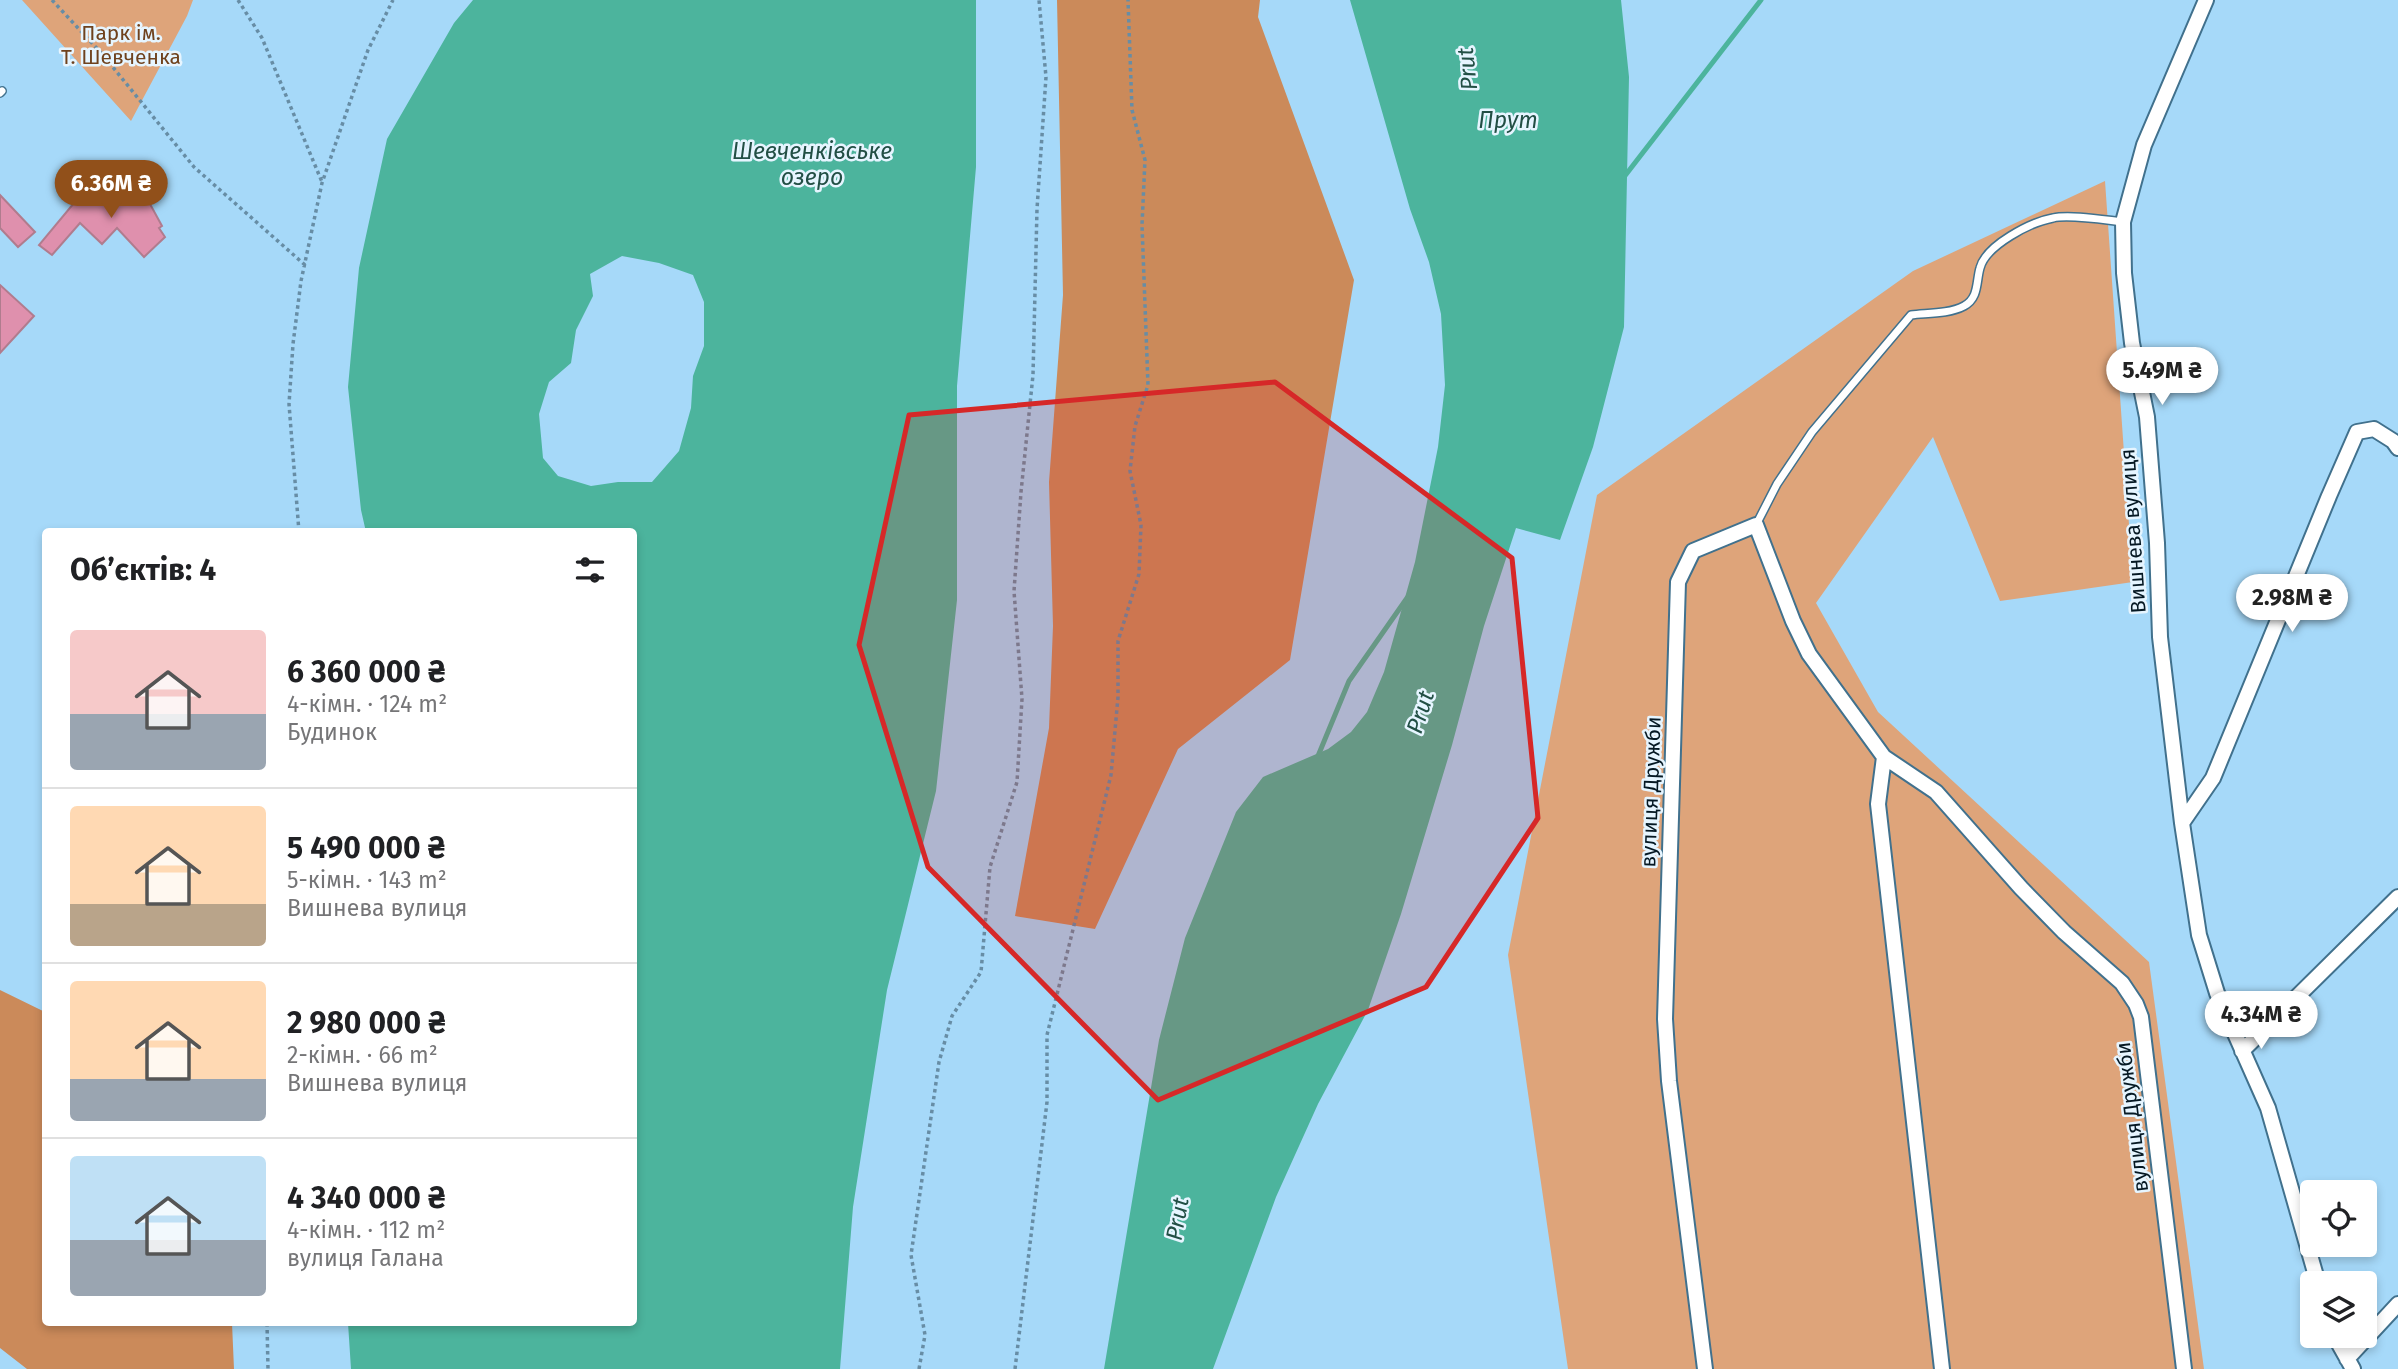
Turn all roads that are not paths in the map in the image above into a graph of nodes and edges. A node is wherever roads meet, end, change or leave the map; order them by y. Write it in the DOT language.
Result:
graph roads {
  1 [pos="2206,0"];
  2 [pos="2123,222"];
  3 [pos="2398,448"];
  4 [pos="1756,526"];
  5 [pos="1884,757"];
  6 [pos="2182,823"];
  7 [pos="2398,897"];
  8 [pos="2242,1051"];
  9 [pos="2315,1271"];
  10 [pos="2398,1304"];
  11 [pos="2341,1348"];
  12 [pos="2350,1364"];
  13 [pos="1705,1369"];
  14 [pos="1942,1369"];
  15 [pos="2184,1369"];
  1 -- 2 [label="street, Вишнева вулиця"];
  2 -- 4 [label="lane"];
  2 -- 6 [label="street, Вишнева вулиця"];
  3 -- 6 [label="street"];
  4 -- 5 [label="street, вулиця Дружби"];
  4 -- 13 [label="street, вулиця Дружби"];
  5 -- 14 [label="street"];
  5 -- 15 [label="street, вулиця Дружби"];
  6 -- 8 [label="street, Вишнева вулиця"];
  7 -- 8 [label="street"];
  8 -- 9 [label="street, Вишнева вулиця"];
  10 -- 12 [label="street"];
  11 -- 12 [label="street"];
}
